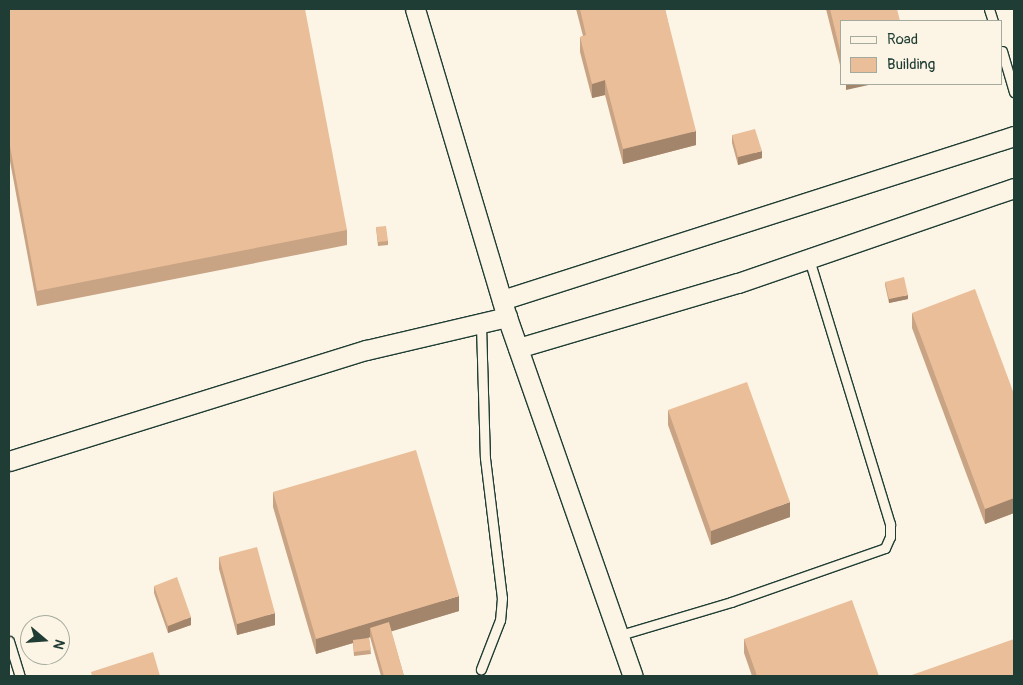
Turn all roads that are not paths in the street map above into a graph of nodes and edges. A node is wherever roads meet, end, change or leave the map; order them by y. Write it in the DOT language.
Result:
graph roads {
  1 [pos="415,9"];
  2 [pos="1003,54"];
  3 [pos="1014,92"];
  4 [pos="1014,136"];
  5 [pos="1014,188"];
  6 [pos="809,259"];
  7 [pos="504,308"];
  8 [pos="481,325"];
  9 [pos="518,348"];
  10 [pos="9,461"];
  11 [pos="617,636"];
  12 [pos="9,641"];
  13 [pos="481,669"];
  14 [pos="20,676"];
  15 [pos="633,676"];
  1 -- 7 [label="street"];
  2 -- 3 [label="lane"];
  4 -- 7 [label="street"];
  5 -- 6 [label="street"];
  6 -- 9 [label="street"];
  6 -- 11 [label="lane"];
  7 -- 8 [label="street"];
  7 -- 9 [label="street"];
  8 -- 10 [label="street"];
  8 -- 13 [label="lane"];
  9 -- 11 [label="street"];
  11 -- 15 [label="street"];
  12 -- 14 [label="lane"];
}
